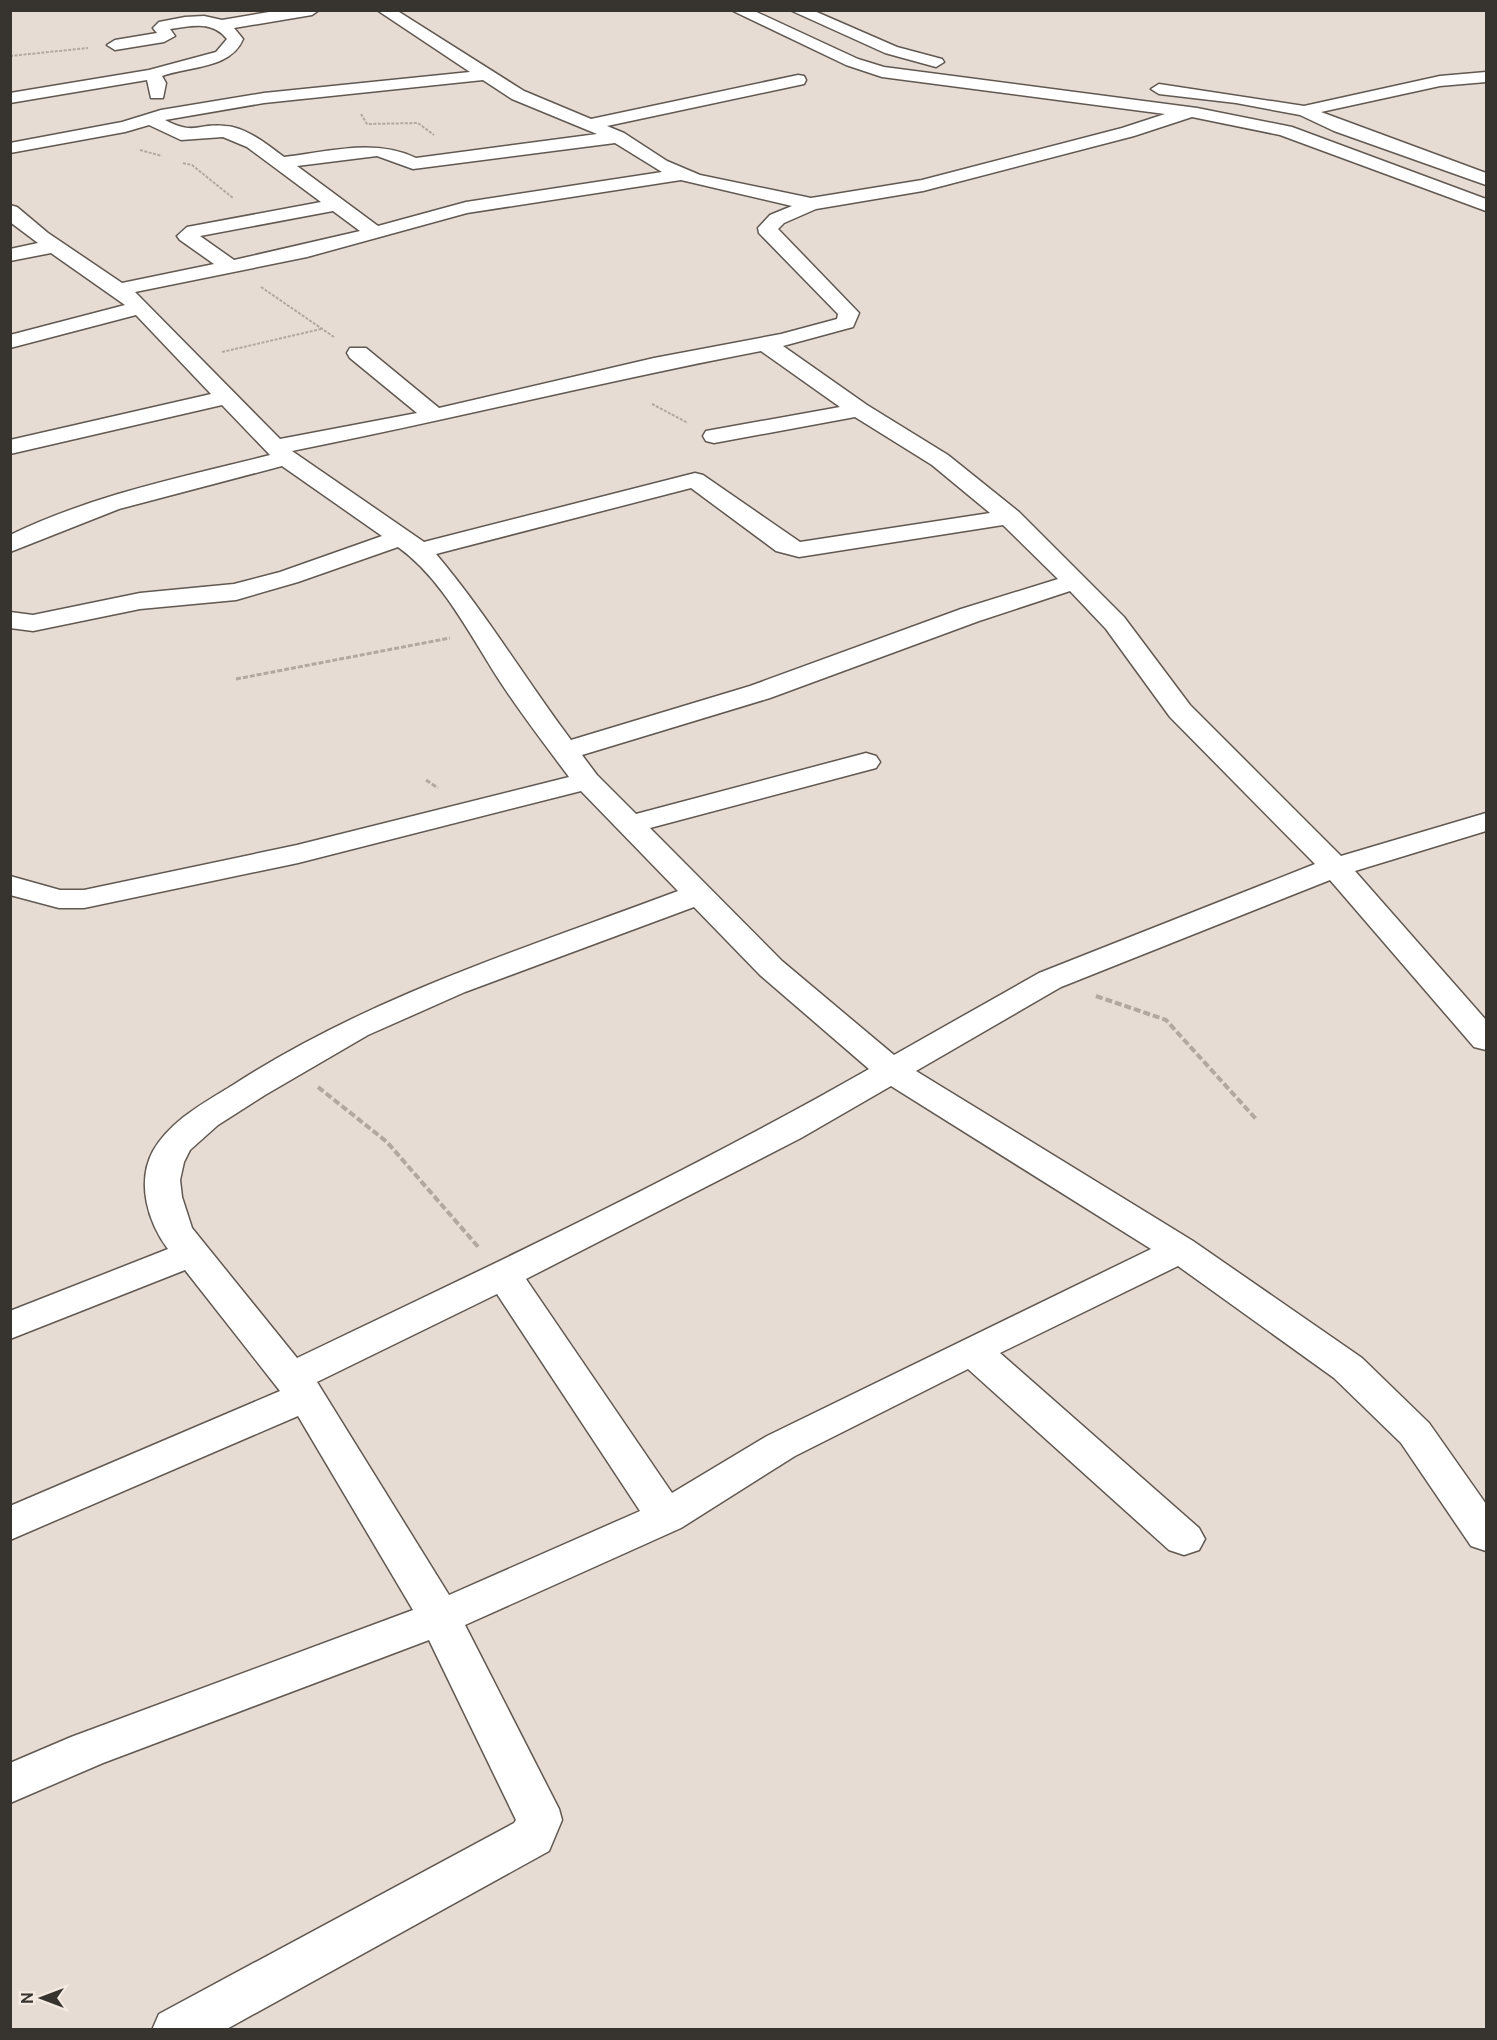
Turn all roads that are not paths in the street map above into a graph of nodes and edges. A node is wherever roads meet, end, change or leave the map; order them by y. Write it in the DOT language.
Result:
graph roads {
  1 [pos="312,10"];
  2 [pos="384,10"];
  3 [pos="738,10"];
  4 [pos="797,10"];
  5 [pos="222,25"];
  6 [pos="115,45"];
  7 [pos="152,74"];
  8 [pos="485,75"];
  9 [pos="1045,76"];
  10 [pos="1486,77"];
  11 [pos="798,81"];
  12 [pos="1141,87"];
  13 [pos="10,98"];
  14 [pos="1230,99"];
  15 [pos="1304,111"];
  16 [pos="1194,113"];
  17 [pos="157,118"];
  18 [pos="588,125"];
  19 [pos="618,137"];
  20 [pos="10,148"];
  21 [pos="281,163"];
  22 [pos="683,174"];
  23 [pos="1486,179"];
  24 [pos="811,204"];
  25 [pos="334,205"];
  26 [pos="1486,205"];
  27 [pos="11,212"];
  28 [pos="374,232"];
  29 [pos="54,246"];
  30 [pos="10,255"];
  31 [pos="230,266"];
  32 [pos="130,298"];
  33 [pos="10,342"];
  34 [pos="766,344"];
  35 [pos="358,353"];
  36 [pos="226,397"];
  37 [pos="859,410"];
  38 [pos="435,416"];
  39 [pos="714,436"];
  40 [pos="10,447"];
  41 [pos="280,453"];
  42 [pos="1010,518"];
  43 [pos="411,544"];
  44 [pos="10,545"];
  45 [pos="1076,581"];
  46 [pos="10,620"];
  47 [pos="565,751"];
  48 [pos="866,762"];
  49 [pos="587,781"];
  50 [pos="1486,822"];
  51 [pos="629,825"];
  52 [pos="1335,867"];
  53 [pos="10,885"];
  54 [pos="697,895"];
  55 [pos="1486,1040"];
  56 [pos="893,1072"];
  57 [pos="1180,1250"];
  58 [pos="191,1254"];
  59 [pos="503,1274"];
  60 [pos="10,1326"];
  61 [pos="972,1350"];
  62 [pos="298,1387"];
  63 [pos="666,1517"];
  64 [pos="10,1524"];
  65 [pos="1486,1535"];
  66 [pos="1184,1539"];
  67 [pos="440,1618"];
  68 [pos="10,1784"];
  69 [pos="177,2030"];
  1 -- 5 [label="street"];
  2 -- 8 [label="street"];
  3 -- 16 [label="street"];
  4 -- 9 [label="street"];
  5 -- 6 [label="street"];
  5 -- 7 [label="street"];
  7 -- 13 [label="street"];
  7 -- 17 [label="street"];
  8 -- 17 [label="street"];
  8 -- 18 [label="street"];
  10 -- 15 [label="street"];
  11 -- 18 [label="street"];
  12 -- 14 [label="street"];
  14 -- 15 [label="street"];
  14 -- 16 [label="street"];
  15 -- 23 [label="street"];
  16 -- 24 [label="street"];
  16 -- 26 [label="street"];
  17 -- 20 [label="street"];
  17 -- 21 [label="street"];
  18 -- 19 [label="street"];
  19 -- 21 [label="street"];
  19 -- 22 [label="street"];
  21 -- 25 [label="street"];
  22 -- 24 [label="street"];
  22 -- 28 [label="street"];
  24 -- 34 [label="street"];
  25 -- 28 [label="street"];
  25 -- 31 [label="street"];
  27 -- 29 [label="street"];
  28 -- 31 [label="street"];
  29 -- 30 [label="street"];
  29 -- 32 [label="street"];
  31 -- 32 [label="street"];
  32 -- 33 [label="street"];
  32 -- 36 [label="street"];
  34 -- 37 [label="street"];
  34 -- 38 [label="street"];
  35 -- 38 [label="street"];
  36 -- 40 [label="street"];
  36 -- 41 [label="street"];
  37 -- 39 [label="street"];
  37 -- 42 [label="street"];
  38 -- 41 [label="street"];
  41 -- 43 [label="street"];
  41 -- 44 [label="street"];
  42 -- 43 [label="street"];
  42 -- 45 [label="street"];
  43 -- 46 [label="street"];
  43 -- 47 [label="street"];
  45 -- 47 [label="street"];
  45 -- 52 [label="street"];
  47 -- 49 [label="street"];
  48 -- 51 [label="street"];
  49 -- 51 [label="street"];
  49 -- 53 [label="street"];
  50 -- 52 [label="street"];
  51 -- 54 [label="street"];
  52 -- 55 [label="street"];
  52 -- 56 [label="street"];
  54 -- 56 [label="street"];
  54 -- 58 [label="street"];
  56 -- 57 [label="street"];
  56 -- 59 [label="street"];
  57 -- 61 [label="street"];
  57 -- 65 [label="street"];
  58 -- 60 [label="street"];
  58 -- 62 [label="street"];
  59 -- 62 [label="street"];
  59 -- 63 [label="street"];
  61 -- 63 [label="street"];
  61 -- 66 [label="street"];
  62 -- 64 [label="street"];
  62 -- 67 [label="street"];
  63 -- 67 [label="street"];
  67 -- 68 [label="street"];
  67 -- 69 [label="street"];
}
